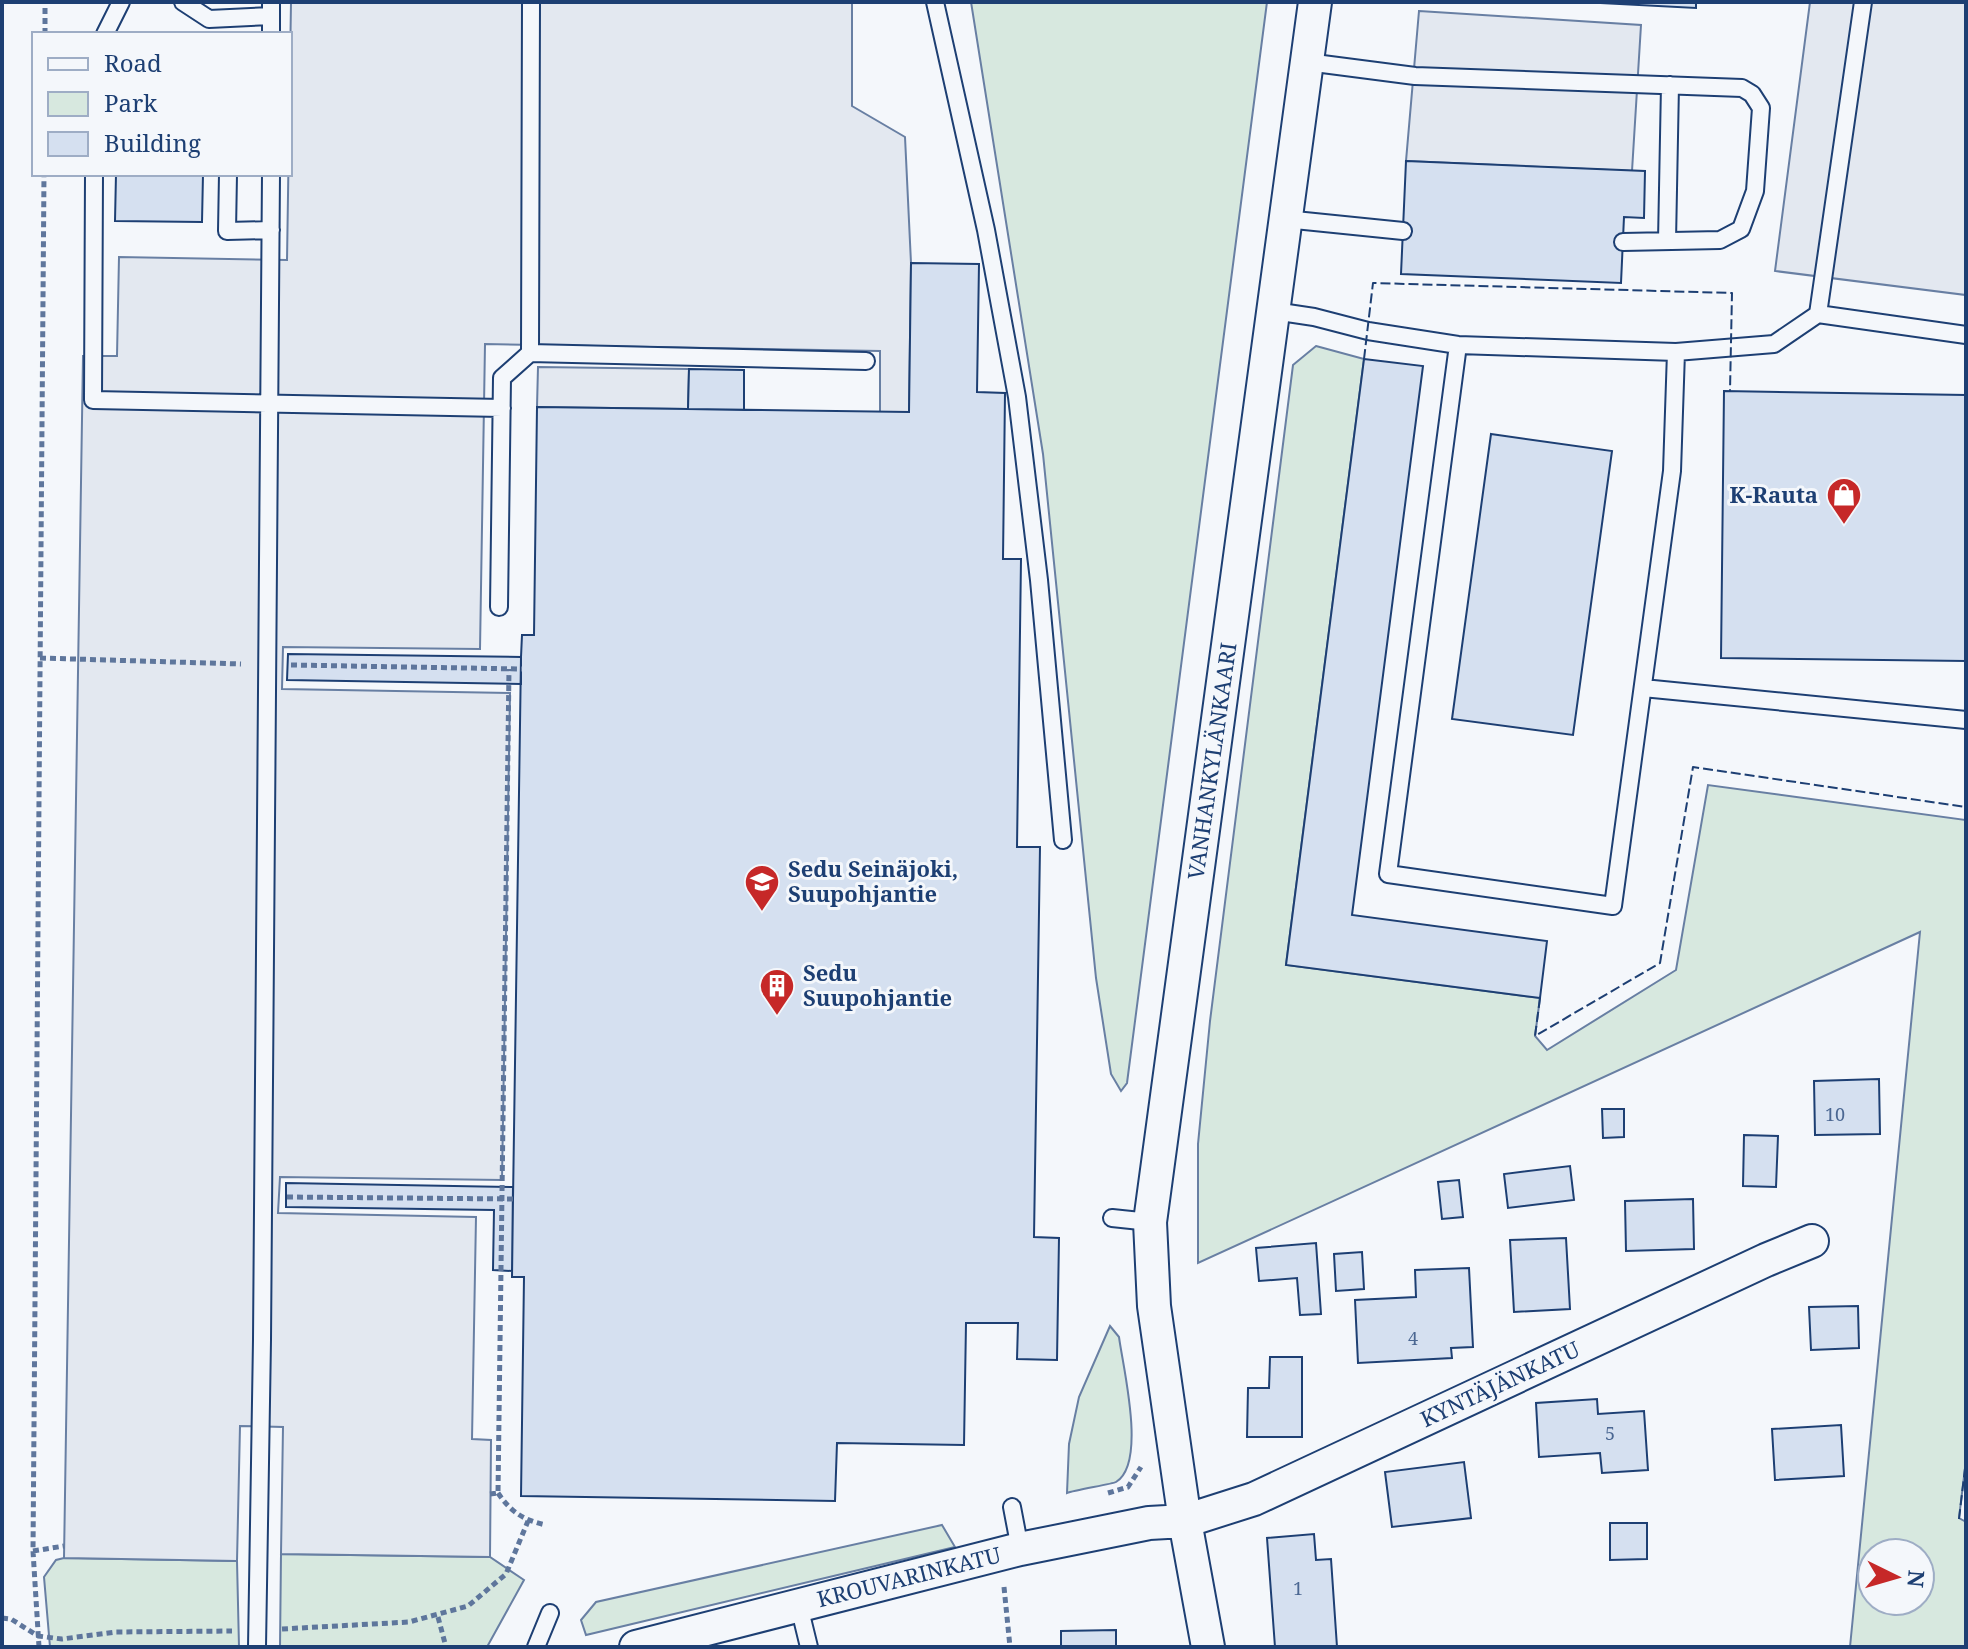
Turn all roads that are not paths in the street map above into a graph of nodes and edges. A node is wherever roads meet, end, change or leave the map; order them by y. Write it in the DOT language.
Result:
graph roads {
  1 [pos="121,2"];
  2 [pos="183,2"];
  3 [pos="531,2"];
  4 [pos="935,2"];
  5 [pos="1315,2"];
  6 [pos="1863,2"];
  7 [pos="271,9"];
  8 [pos="230,27"];
  9 [pos="106,32"];
  10 [pos="271,32"];
  11 [pos="1307,62"];
  12 [pos="1670,85"];
  13 [pos="94,176"];
  14 [pos="228,176"];
  15 [pos="271,176"];
  16 [pos="1285,219"];
  17 [pos="271,230"];
  18 [pos="1403,231"];
  19 [pos="1667,241"];
  20 [pos="1623,242"];
  21 [pos="1274,311"];
  22 [pos="1818,314"];
  23 [pos="1966,335"];
  24 [pos="1458,345"];
  25 [pos="1676,352"];
  26 [pos="530,353"];
  27 [pos="866,361"];
  28 [pos="270,404"];
  29 [pos="502,408"];
  30 [pos="499,607"];
  31 [pos="1643,688"];
  32 [pos="1966,720"];
  33 [pos="1063,840"];
  34 [pos="1112,1218"];
  35 [pos="1150,1222"];
  36 [pos="1812,1241"];
  37 [pos="1012,1507"];
  38 [pos="1185,1521"];
  39 [pos="1009,1551"];
  40 [pos="799,1606"];
  41 [pos="550,1613"];
  42 [pos="257,1639"];
  43 [pos="536,1647"];
  44 [pos="636,1647"];
  45 [pos="809,1647"];
  46 [pos="1208,1647"];
  1 -- 9 [label="lane"];
  2 -- 8 [label="lane"];
  3 -- 26 [label="lane"];
  4 -- 33 [label="lane"];
  5 -- 11 [label="street, VANHANKYLÄNKAARI"];
  6 -- 22 [label="lane"];
  7 -- 8 [label="lane"];
  7 -- 10 [label="lane"];
  11 -- 12 [label="lane"];
  11 -- 16 [label="street, VANHANKYLÄNKAARI"];
  12 -- 19 [label="lane"];
  12 -- 19 [label="lane"];
  13 -- 28 [label="lane"];
  14 -- 17 [label="lane"];
  15 -- 17 [label="lane"];
  16 -- 18 [label="lane"];
  16 -- 21 [label="street, VANHANKYLÄNKAARI"];
  17 -- 28 [label="lane"];
  19 -- 20 [label="lane"];
  21 -- 24 [label="lane"];
  21 -- 35 [label="street, VANHANKYLÄNKAARI"];
  22 -- 23 [label="lane"];
  22 -- 25 [label="lane"];
  24 -- 25 [label="lane"];
  24 -- 31 [label="lane"];
  25 -- 31 [label="lane"];
  26 -- 27 [label="lane"];
  26 -- 29 [label="lane"];
  28 -- 29 [label="lane"];
  28 -- 42 [label="lane"];
  29 -- 30 [label="lane"];
  31 -- 32 [label="lane"];
  34 -- 35 [label="lane"];
  35 -- 38 [label="street, VANHANKYLÄNKAARI"];
  36 -- 38 [label="street, KYNTÄJÄNKATU"];
  37 -- 39 [label="lane"];
  38 -- 39 [label="street, KROUVARINKATU"];
  38 -- 46 [label="street, VANHANKYLÄNKAARI"];
  39 -- 40 [label="street, KROUVARINKATU"];
  40 -- 44 [label="street, KROUVARINKATU"];
  40 -- 45 [label="lane"];
  41 -- 43 [label="lane"];
}
